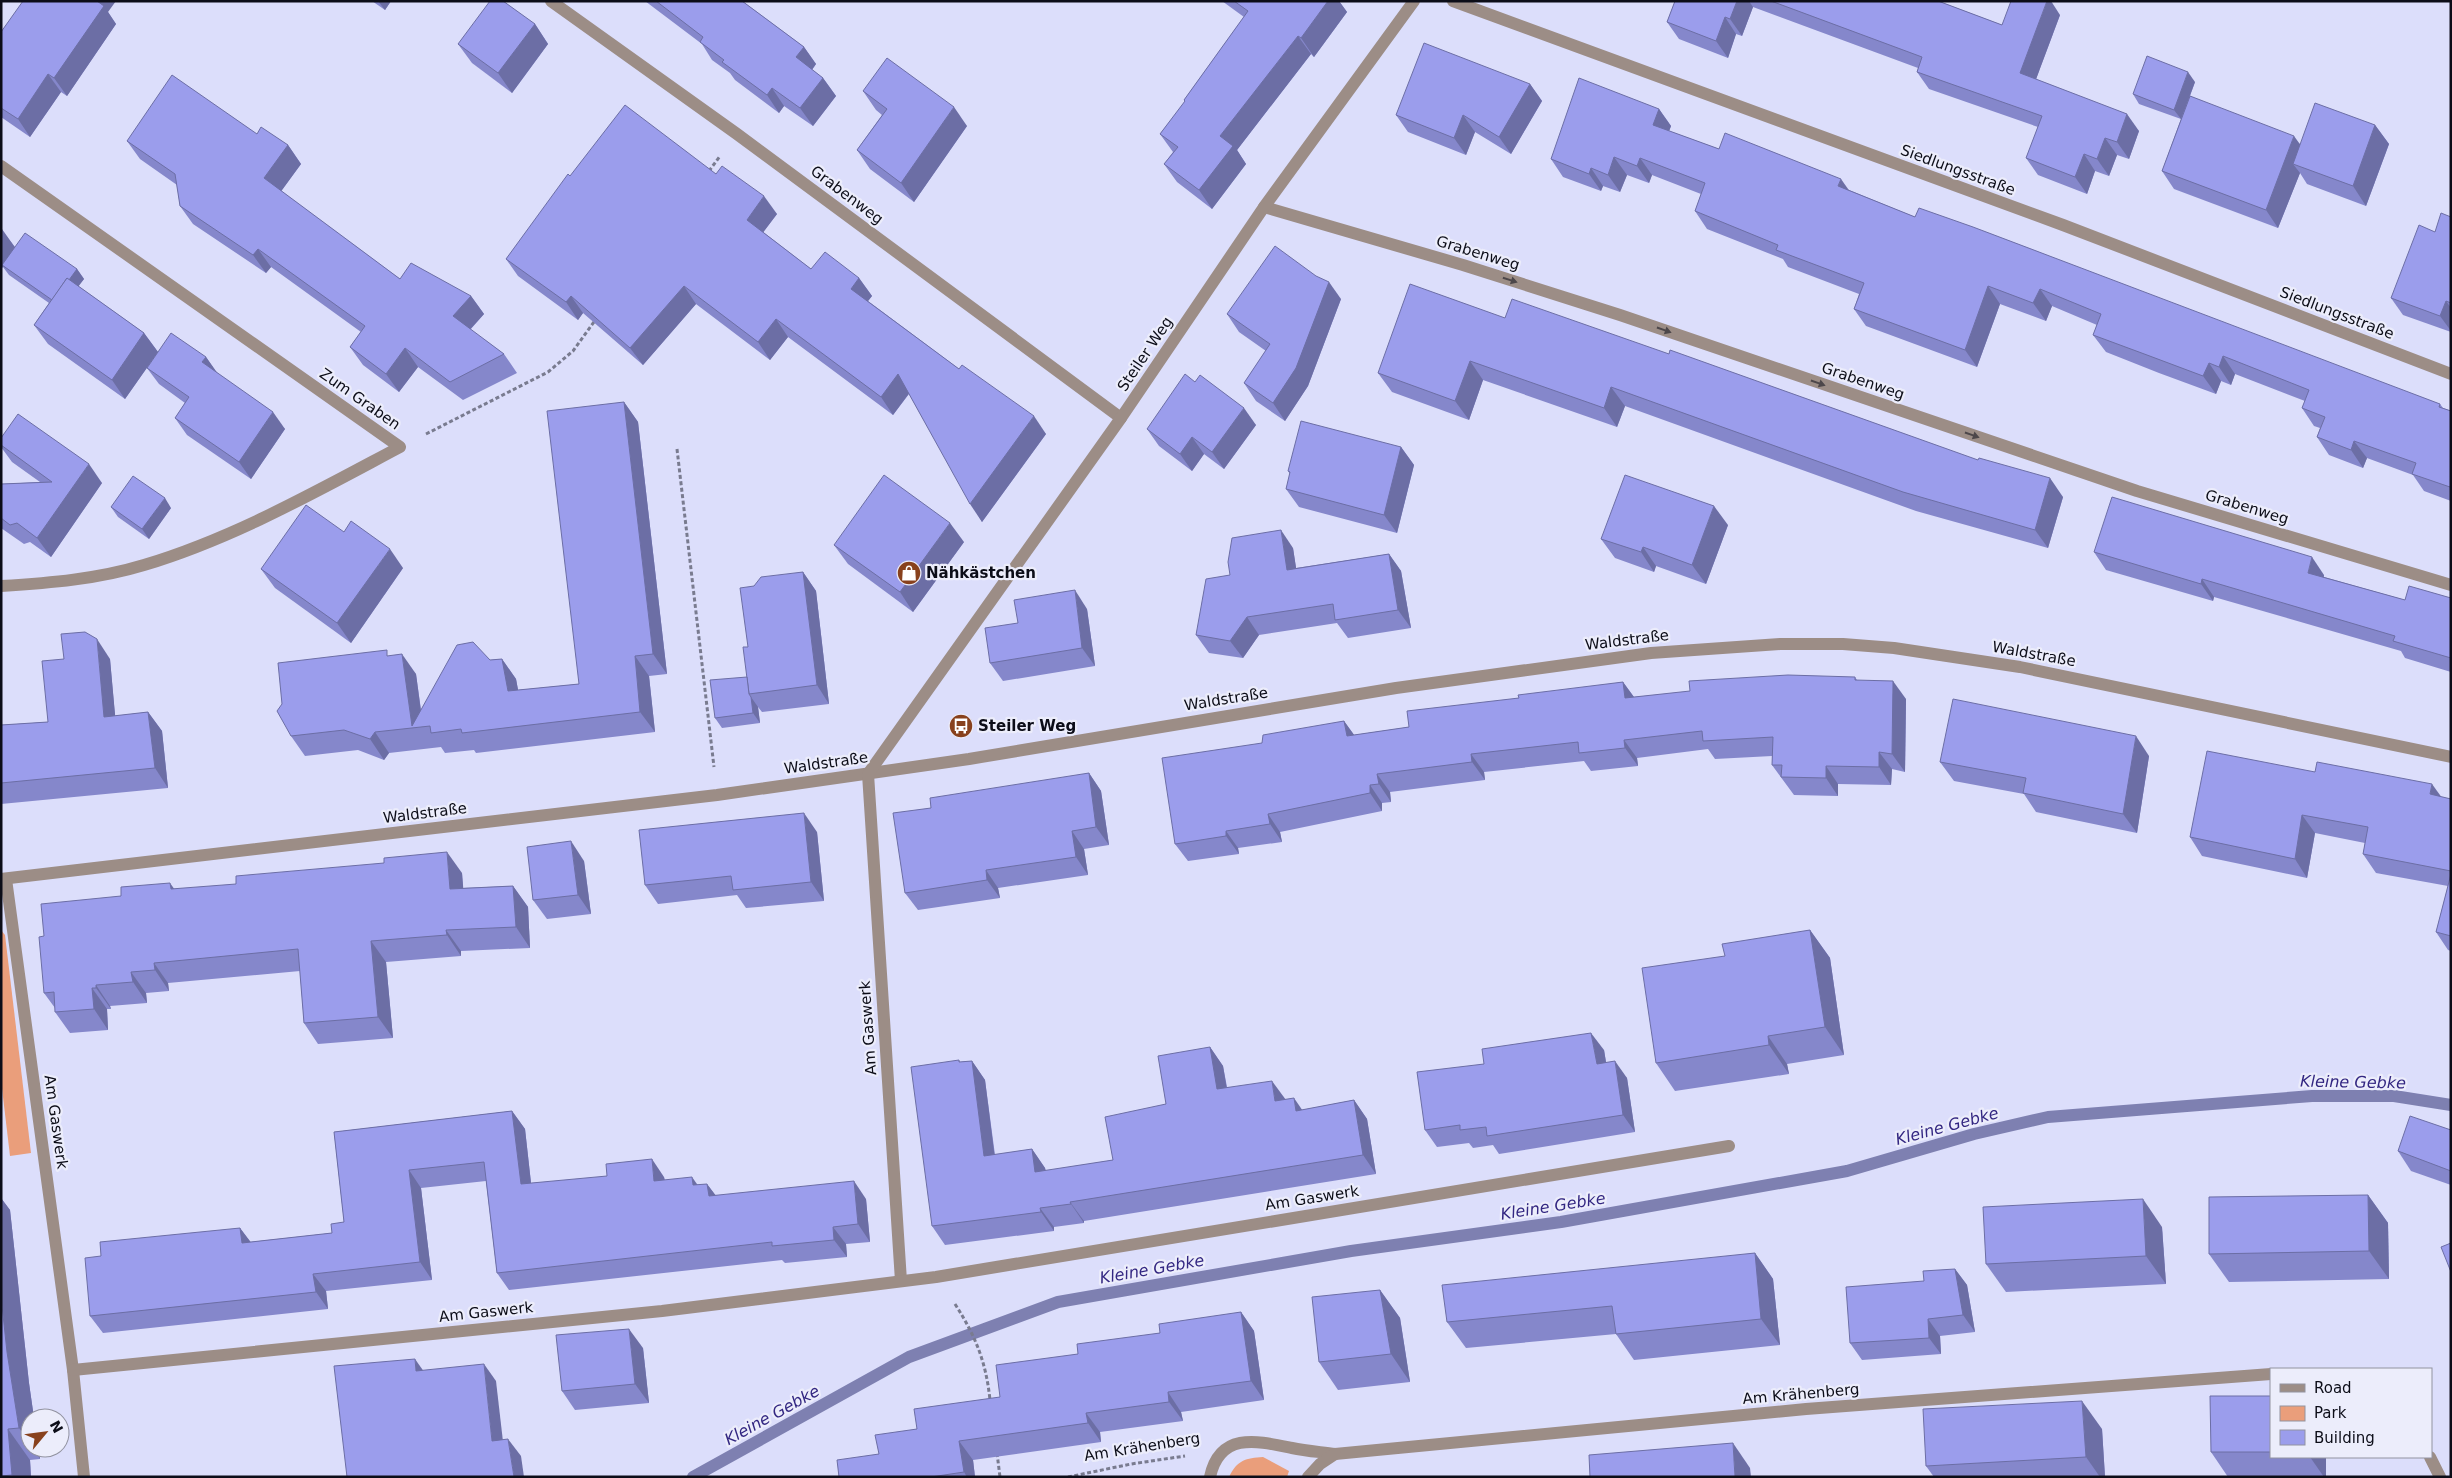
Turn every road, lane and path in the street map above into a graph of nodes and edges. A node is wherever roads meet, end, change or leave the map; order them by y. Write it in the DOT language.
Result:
graph roads {
  1 [pos="551,1"];
  2 [pos="1414,1"];
  3 [pos="1453,1"];
  4 [pos="737,134"];
  5 [pos="1,166"];
  6 [pos="708,173"];
  7 [pos="1264,207"];
  8 [pos="601,313"];
  9 [pos="2451,374"];
  10 [pos="1121,418"];
  11 [pos="400,447"];
  12 [pos="678,449"];
  13 [pos="2451,585"];
  14 [pos="1,586"];
  15 [pos="2451,757"];
  16 [pos="868,774"];
  17 [pos="717,795"];
  18 [pos="4,879"];
  19 [pos="1729,1146"];
  20 [pos="901,1281"];
  21 [pos="969,1326"];
  22 [pos="73,1370"];
  23 [pos="2270,1374"];
  24 [pos="991,1402"];
  25 [pos="997,1449"];
  26 [pos="1222,1451"];
  27 [pos="1335,1454"];
  28 [pos="2430,1458"];
  29 [pos="84,1477"];
  30 [pos="1000,1477"];
  31 [pos="1068,1477"];
  32 [pos="1210,1477"];
  33 [pos="1308,1477"];
  34 [pos="2440,1477"];
  1 -- 4 [label="street, Grabenweg"];
  2 -- 7 [label="street, Steiler Weg"];
  3 -- 9 [label="street, Siedlungsstraße"];
  4 -- 6 [label="path"];
  4 -- 10 [label="street, Grabenweg"];
  5 -- 11 [label="street, Zum Graben"];
  7 -- 10 [label="street, Steiler Weg"];
  7 -- 13 [label="street, Grabenweg, one-way"];
  8 -- 11 [label="path"];
  10 -- 16 [label="street, Steiler Weg"];
  11 -- 14 [label="street, Zum Graben"];
  12 -- 17 [label="path"];
  15 -- 16 [label="street, Waldstraße"];
  16 -- 17 [label="street, Waldstraße"];
  16 -- 20 [label="street, Am Gaswerk"];
  17 -- 18 [label="street, Waldstraße"];
  18 -- 22 [label="street, Am Gaswerk"];
  19 -- 20 [label="street, Am Gaswerk"];
  20 -- 22 [label="street, Am Gaswerk"];
  21 -- 24 [label="path"];
  22 -- 29 [label="street, Am Gaswerk"];
  23 -- 27 [label="street, Am Krähenberg"];
  25 -- 30 [label="path"];
  26 -- 27 [label="street, Am Krähenberg"];
  26 -- 31 [label="path, Am Krähenberg"];
  26 -- 32 [label="street, Am Krähenberg"];
  27 -- 33 [label="street"];
  28 -- 34 [label="street"];
}
